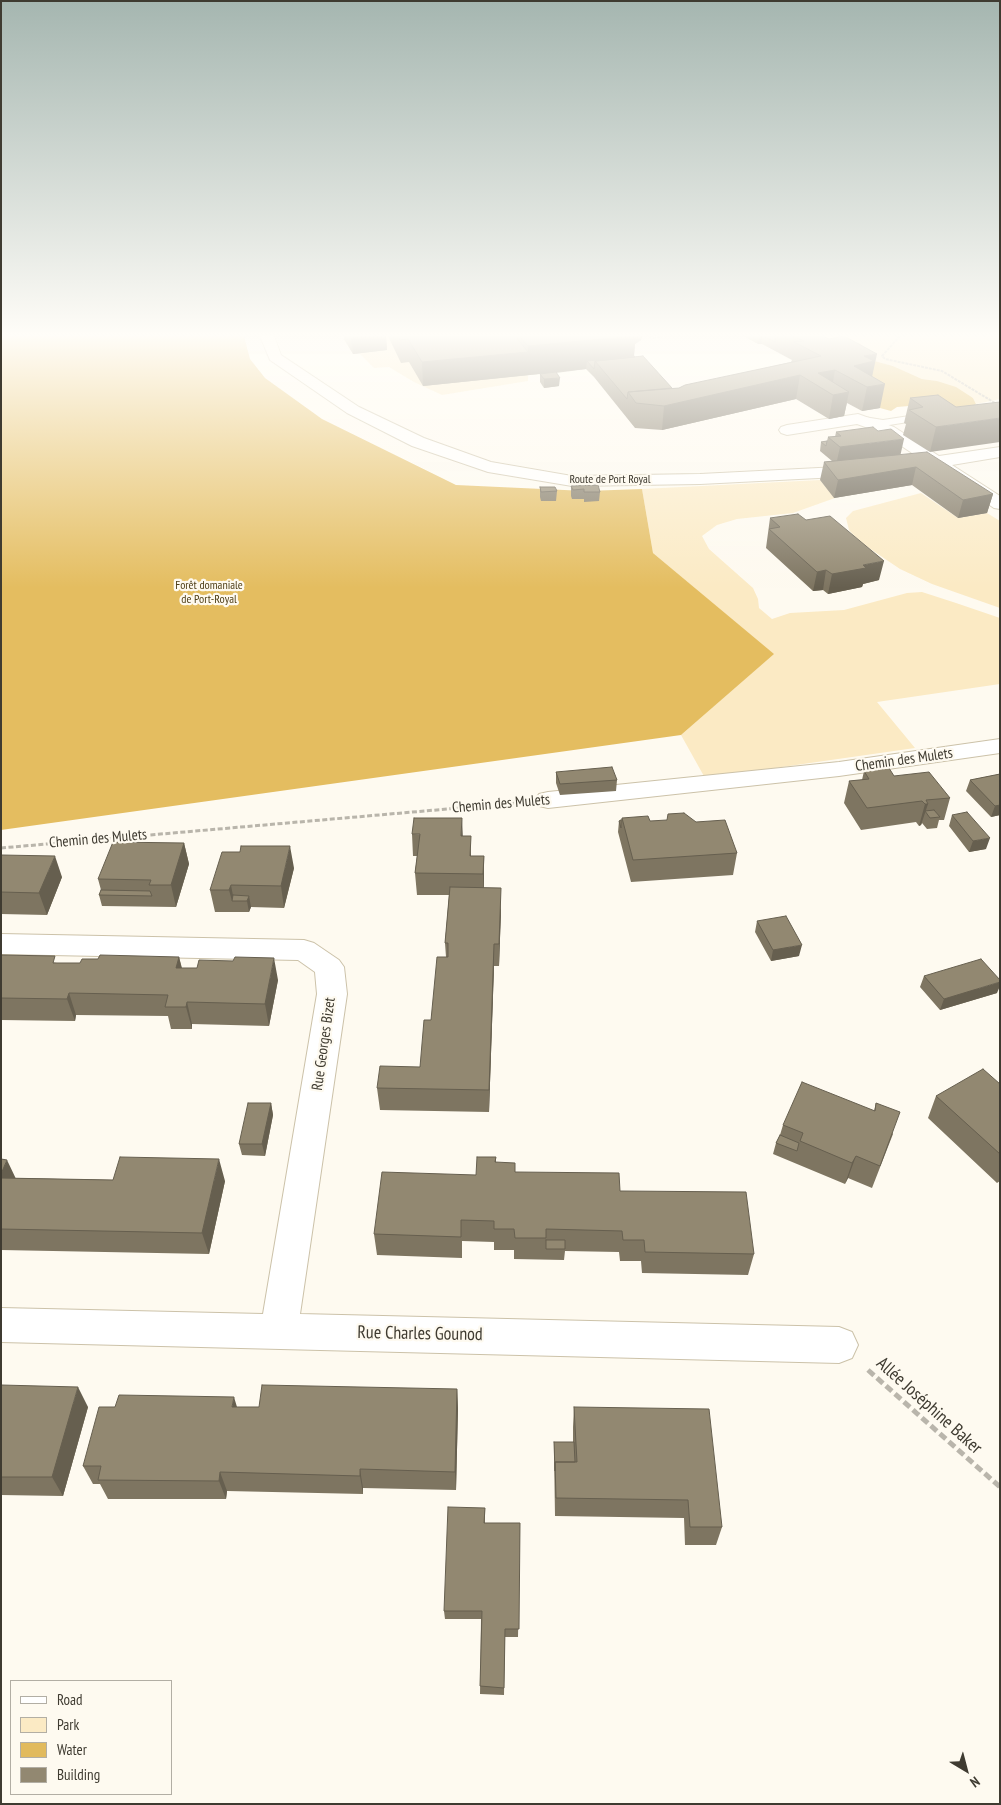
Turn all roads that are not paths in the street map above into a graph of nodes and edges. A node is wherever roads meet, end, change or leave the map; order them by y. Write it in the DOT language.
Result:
graph roads {
  1 [pos="374,420"];
  2 [pos="850,420"];
  3 [pos="861,420"];
  4 [pos="866,420"];
  5 [pos="904,420"];
  6 [pos="787,430"];
  7 [pos="1000,452"];
  8 [pos="937,462"];
  9 [pos="1000,504"];
  10 [pos="1000,746"];
  11 [pos="548,800"];
  12 [pos="1,944"];
  13 [pos="1,1325"];
  14 [pos="279,1331"];
  15 [pos="840,1345"];
  1 -- 8 [label="street, Route de Port Royal"];
  2 -- 6 [label="street"];
  3 -- 8 [label="street"];
  4 -- 5 [label="lane"];
  7 -- 8 [label="street, Route de Port Royal"];
  8 -- 9 [label="street"];
  10 -- 11 [label="street, Chemin des Mulets"];
  12 -- 14 [label="street, Rue Georges Bizet"];
  13 -- 14 [label="street, Rue Charles Gounod"];
  14 -- 15 [label="street, Rue Charles Gounod"];
}
